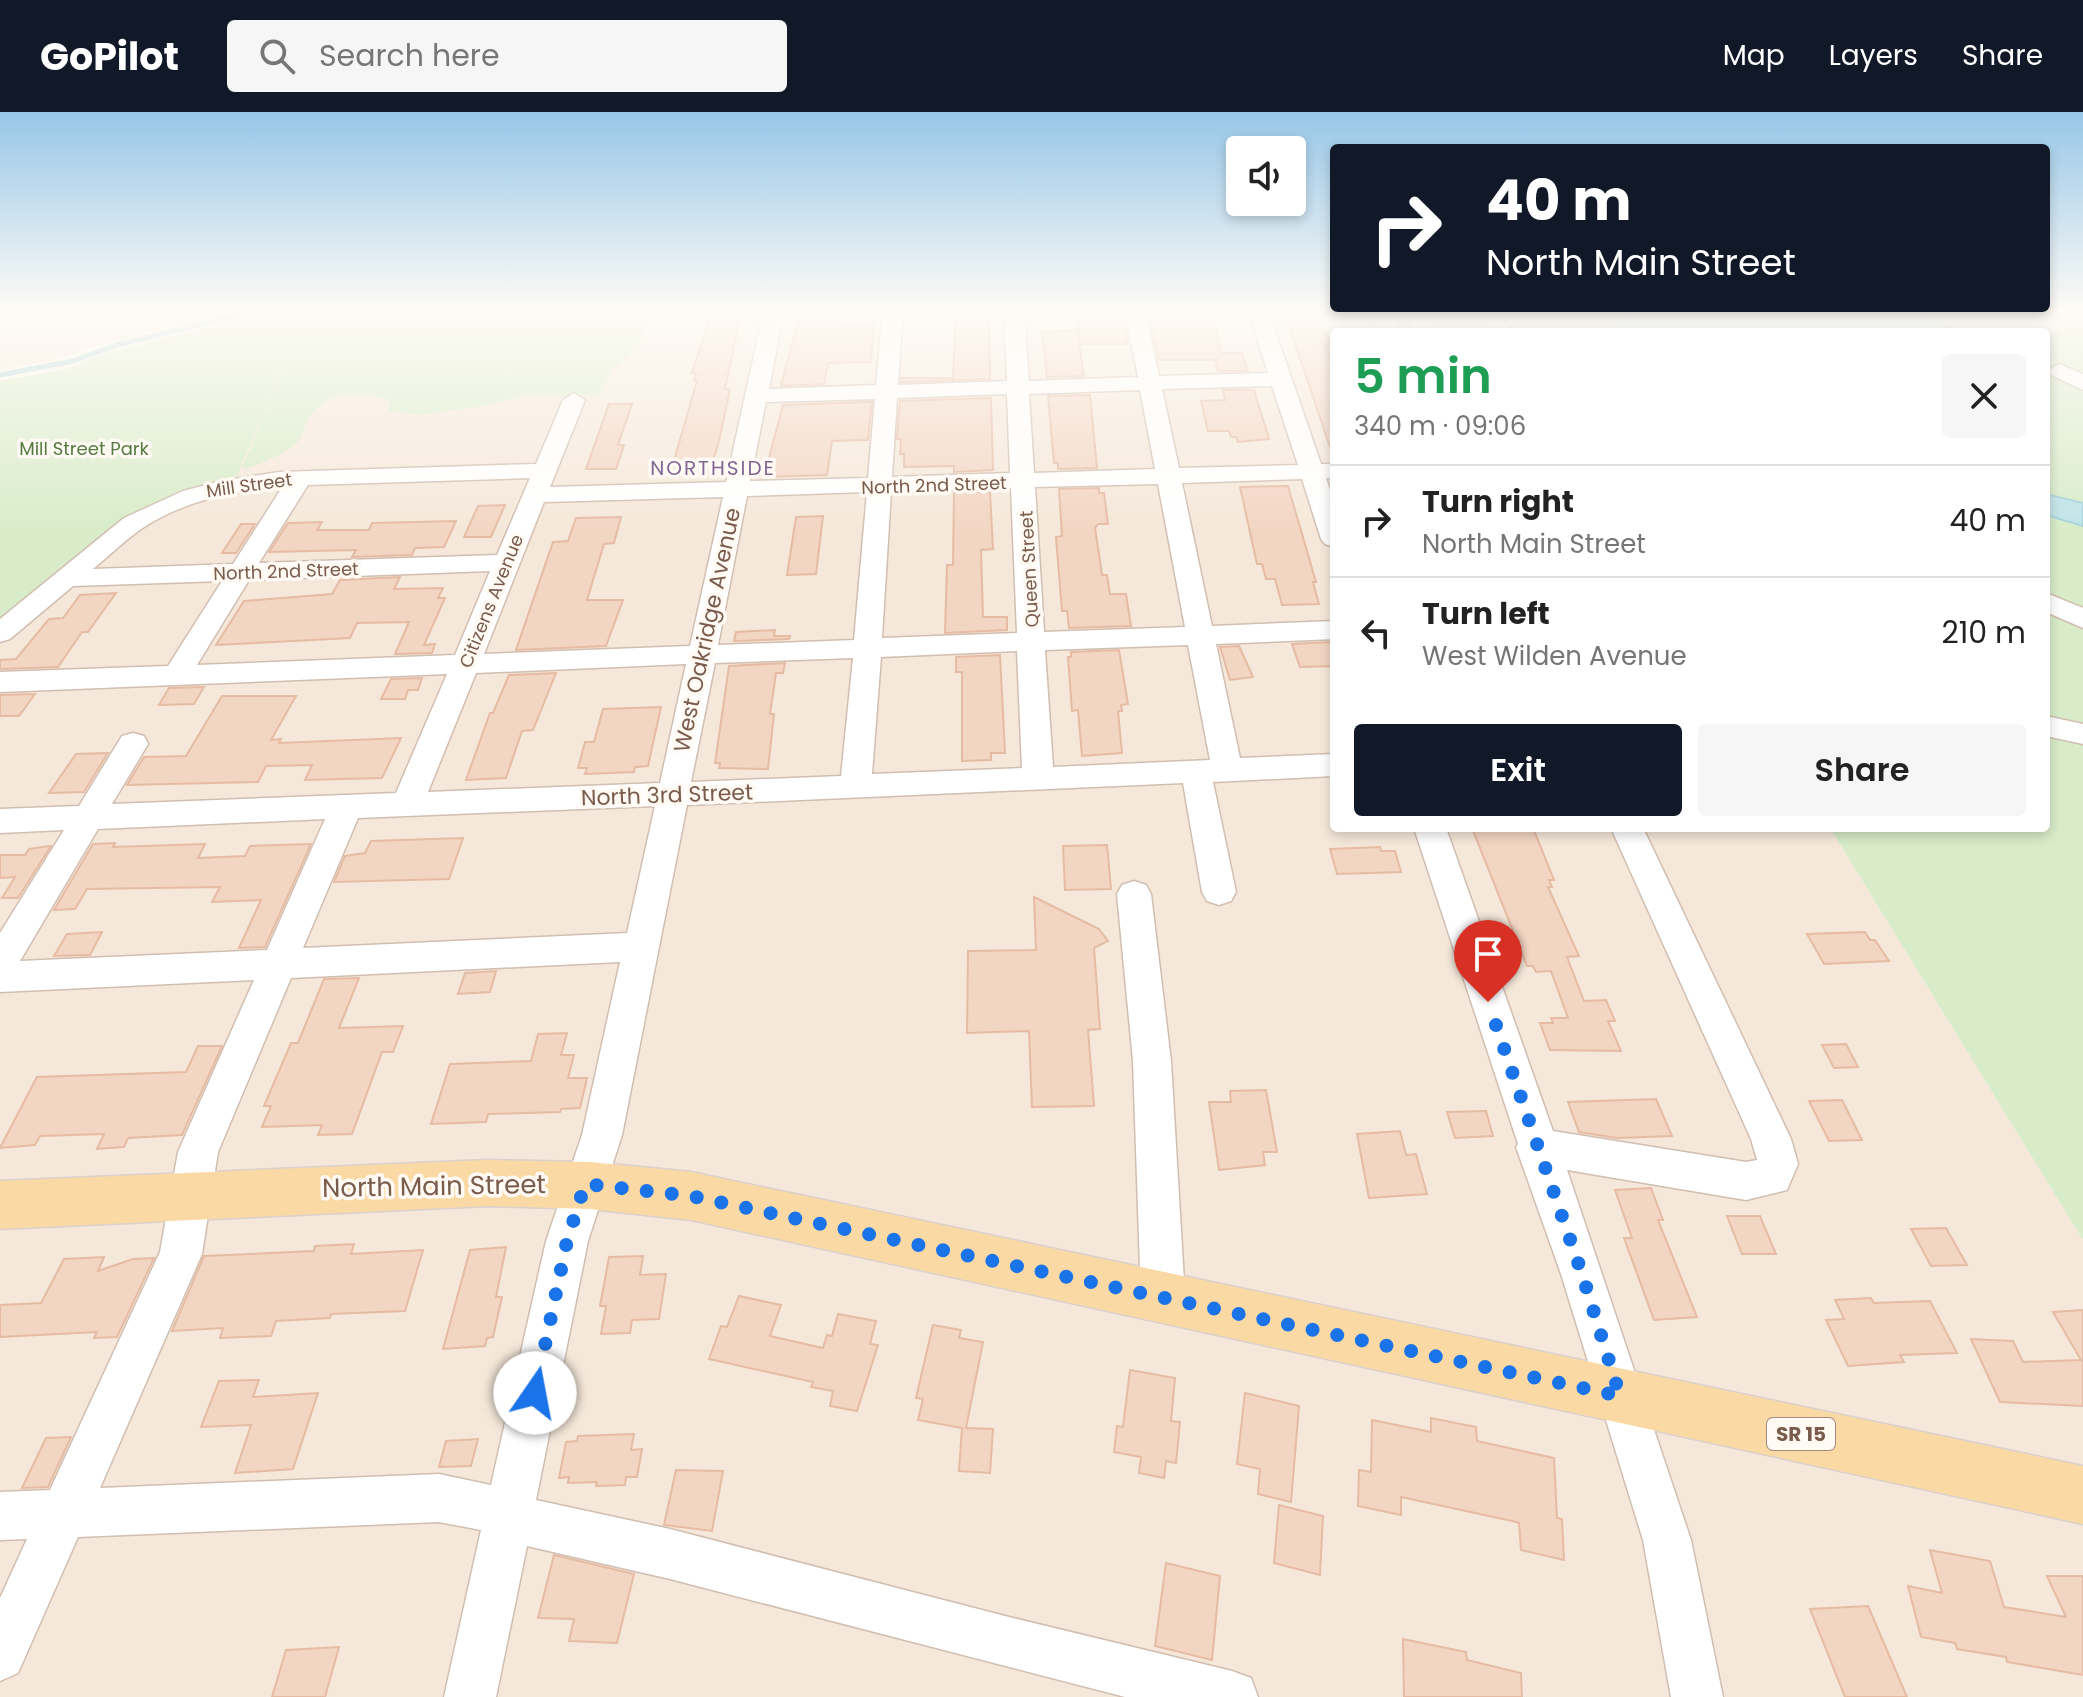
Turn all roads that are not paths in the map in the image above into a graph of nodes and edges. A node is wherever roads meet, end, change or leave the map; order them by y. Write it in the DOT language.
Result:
graph roads {
  1 [pos="1150,383"];
  2 [pos="758,384"];
  3 [pos="887,384"];
  4 [pos="1108,384"];
  5 [pos="1282,384"];
  6 [pos="1019,386"];
  7 [pos="886,392"];
  8 [pos="755,396"];
  9 [pos="574,400"];
  10 [pos="1323,471"];
  11 [pos="1169,476"];
  12 [pos="300,478"];
  13 [pos="1024,481"];
  14 [pos="540,483"];
  15 [pos="878,487"];
  16 [pos="736,490"];
  17 [pos="1330,514"];
  18 [pos="505,563"];
  19 [pos="241,572"];
  20 [pos="66,578"];
  21 [pos="2050,603"];
  22 [pos="2083,619"];
  23 [pos="1330,630"];
  24 [pos="0,633"];
  25 [pos="1200,636"];
  26 [pos="1032,642"];
  27 [pos="870,648"];
  28 [pos="702,655"];
  29 [pos="464,665"];
  30 [pos="175,677"];
  31 [pos="0,682"];
  32 [pos="2050,727"];
  33 [pos="2083,734"];
  34 [pos="133,744"];
  35 [pos="1330,765"];
  36 [pos="1212,771"];
  37 [pos="1038,780"];
  38 [pos="855,788"];
  39 [pos="672,796"];
  40 [pos="408,803"];
  41 [pos="347,806"];
  42 [pos="90,817"];
  43 [pos="0,821"];
  44 [pos="1431,832"];
  45 [pos="1629,832"];
  46 [pos="1219,892"];
  47 [pos="1134,894"];
  48 [pos="641,947"];
  49 [pos="0,963"];
  50 [pos="280,965"];
  51 [pos="0,977"];
  52 [pos="1536,1147"];
  53 [pos="585,1184"];
  54 [pos="191,1196"];
  55 [pos="0,1205"];
  56 [pos="1163,1298"];
  57 [pos="1620,1396"];
  58 [pos="2083,1495"];
  59 [pos="64,1513"];
  60 [pos="509,1515"];
  61 [pos="0,1516"];
  62 [pos="0,1655"];
  63 [pos="470,1697"];
  64 [pos="1232,1697"];
  65 [pos="1697,1697"];
  1 -- 11 [label="street"];
  2 -- 8 [label="street, West Oakridge Avenue"];
  3 -- 7 [label="street"];
  4 -- 6 [label="street"];
  5 -- 10 [label="street"];
  6 -- 7 [label="street"];
  6 -- 13 [label="street, Queen Street"];
  7 -- 8 [label="street"];
  7 -- 15 [label="street"];
  8 -- 16 [label="street, West Oakridge Avenue"];
  9 -- 14 [label="street, Citizens Avenue"];
  10 -- 11 [label="street, North 2nd Street"];
  10 -- 17 [label="street"];
  11 -- 13 [label="street, North 2nd Street"];
  11 -- 25 [label="street"];
  12 -- 14 [label="street, Mill Street"];
  12 -- 19 [label="street"];
  12 -- 20 [label="street, Mill Street"];
  13 -- 15 [label="street, North 2nd Street"];
  13 -- 26 [label="street, Queen Street"];
  14 -- 16 [label="street, North 2nd Street"];
  14 -- 18 [label="street, Citizens Avenue"];
  15 -- 16 [label="street, North 2nd Street"];
  15 -- 27 [label="street"];
  16 -- 28 [label="street, West Oakridge Avenue"];
  18 -- 19 [label="street, North 2nd Street"];
  18 -- 29 [label="street, Citizens Avenue"];
  19 -- 20 [label="street, North 2nd Street"];
  19 -- 30 [label="street"];
  20 -- 24 [label="street, Mill Street"];
  21 -- 22 [label="street"];
  23 -- 25 [label="street"];
  25 -- 26 [label="street"];
  25 -- 36 [label="street"];
  26 -- 27 [label="street"];
  26 -- 37 [label="street, Queen Street"];
  27 -- 28 [label="street"];
  27 -- 38 [label="street"];
  28 -- 29 [label="street"];
  28 -- 39 [label="street, West Oakridge Avenue"];
  29 -- 30 [label="street"];
  29 -- 40 [label="street, Citizens Avenue"];
  30 -- 31 [label="street"];
  32 -- 33 [label="street"];
  34 -- 42 [label="street"];
  35 -- 36 [label="street, North 3rd Street"];
  36 -- 37 [label="street, North 3rd Street"];
  36 -- 46 [label="street"];
  37 -- 38 [label="street, North 3rd Street"];
  38 -- 39 [label="street, North 3rd Street"];
  39 -- 40 [label="street, North 3rd Street"];
  39 -- 48 [label="street, West Oakridge Avenue"];
  40 -- 41 [label="street, North 3rd Street"];
  41 -- 42 [label="street, North 3rd Street"];
  41 -- 50 [label="street"];
  42 -- 43 [label="street, North 3rd Street"];
  42 -- 49 [label="street"];
  44 -- 52 [label="street"];
  45 -- 52 [label="street"];
  47 -- 56 [label="street"];
  48 -- 50 [label="street"];
  48 -- 53 [label="street, West Oakridge Avenue"];
  50 -- 51 [label="street"];
  50 -- 54 [label="street"];
  52 -- 57 [label="street"];
  53 -- 54 [label="main road, North Main Street / SR 15"];
  53 -- 56 [label="main road, North Main Street / SR 15"];
  53 -- 60 [label="street, West Oakridge Avenue"];
  54 -- 55 [label="main road, North Main Street / SR 15"];
  54 -- 59 [label="street"];
  56 -- 57 [label="main road, North Main Street / SR 15"];
  57 -- 58 [label="main road, North Main Street / SR 15"];
  57 -- 65 [label="street"];
  59 -- 60 [label="street"];
  59 -- 61 [label="street"];
  59 -- 62 [label="street"];
  60 -- 63 [label="street, West Oakridge Avenue"];
  60 -- 64 [label="street"];
}
